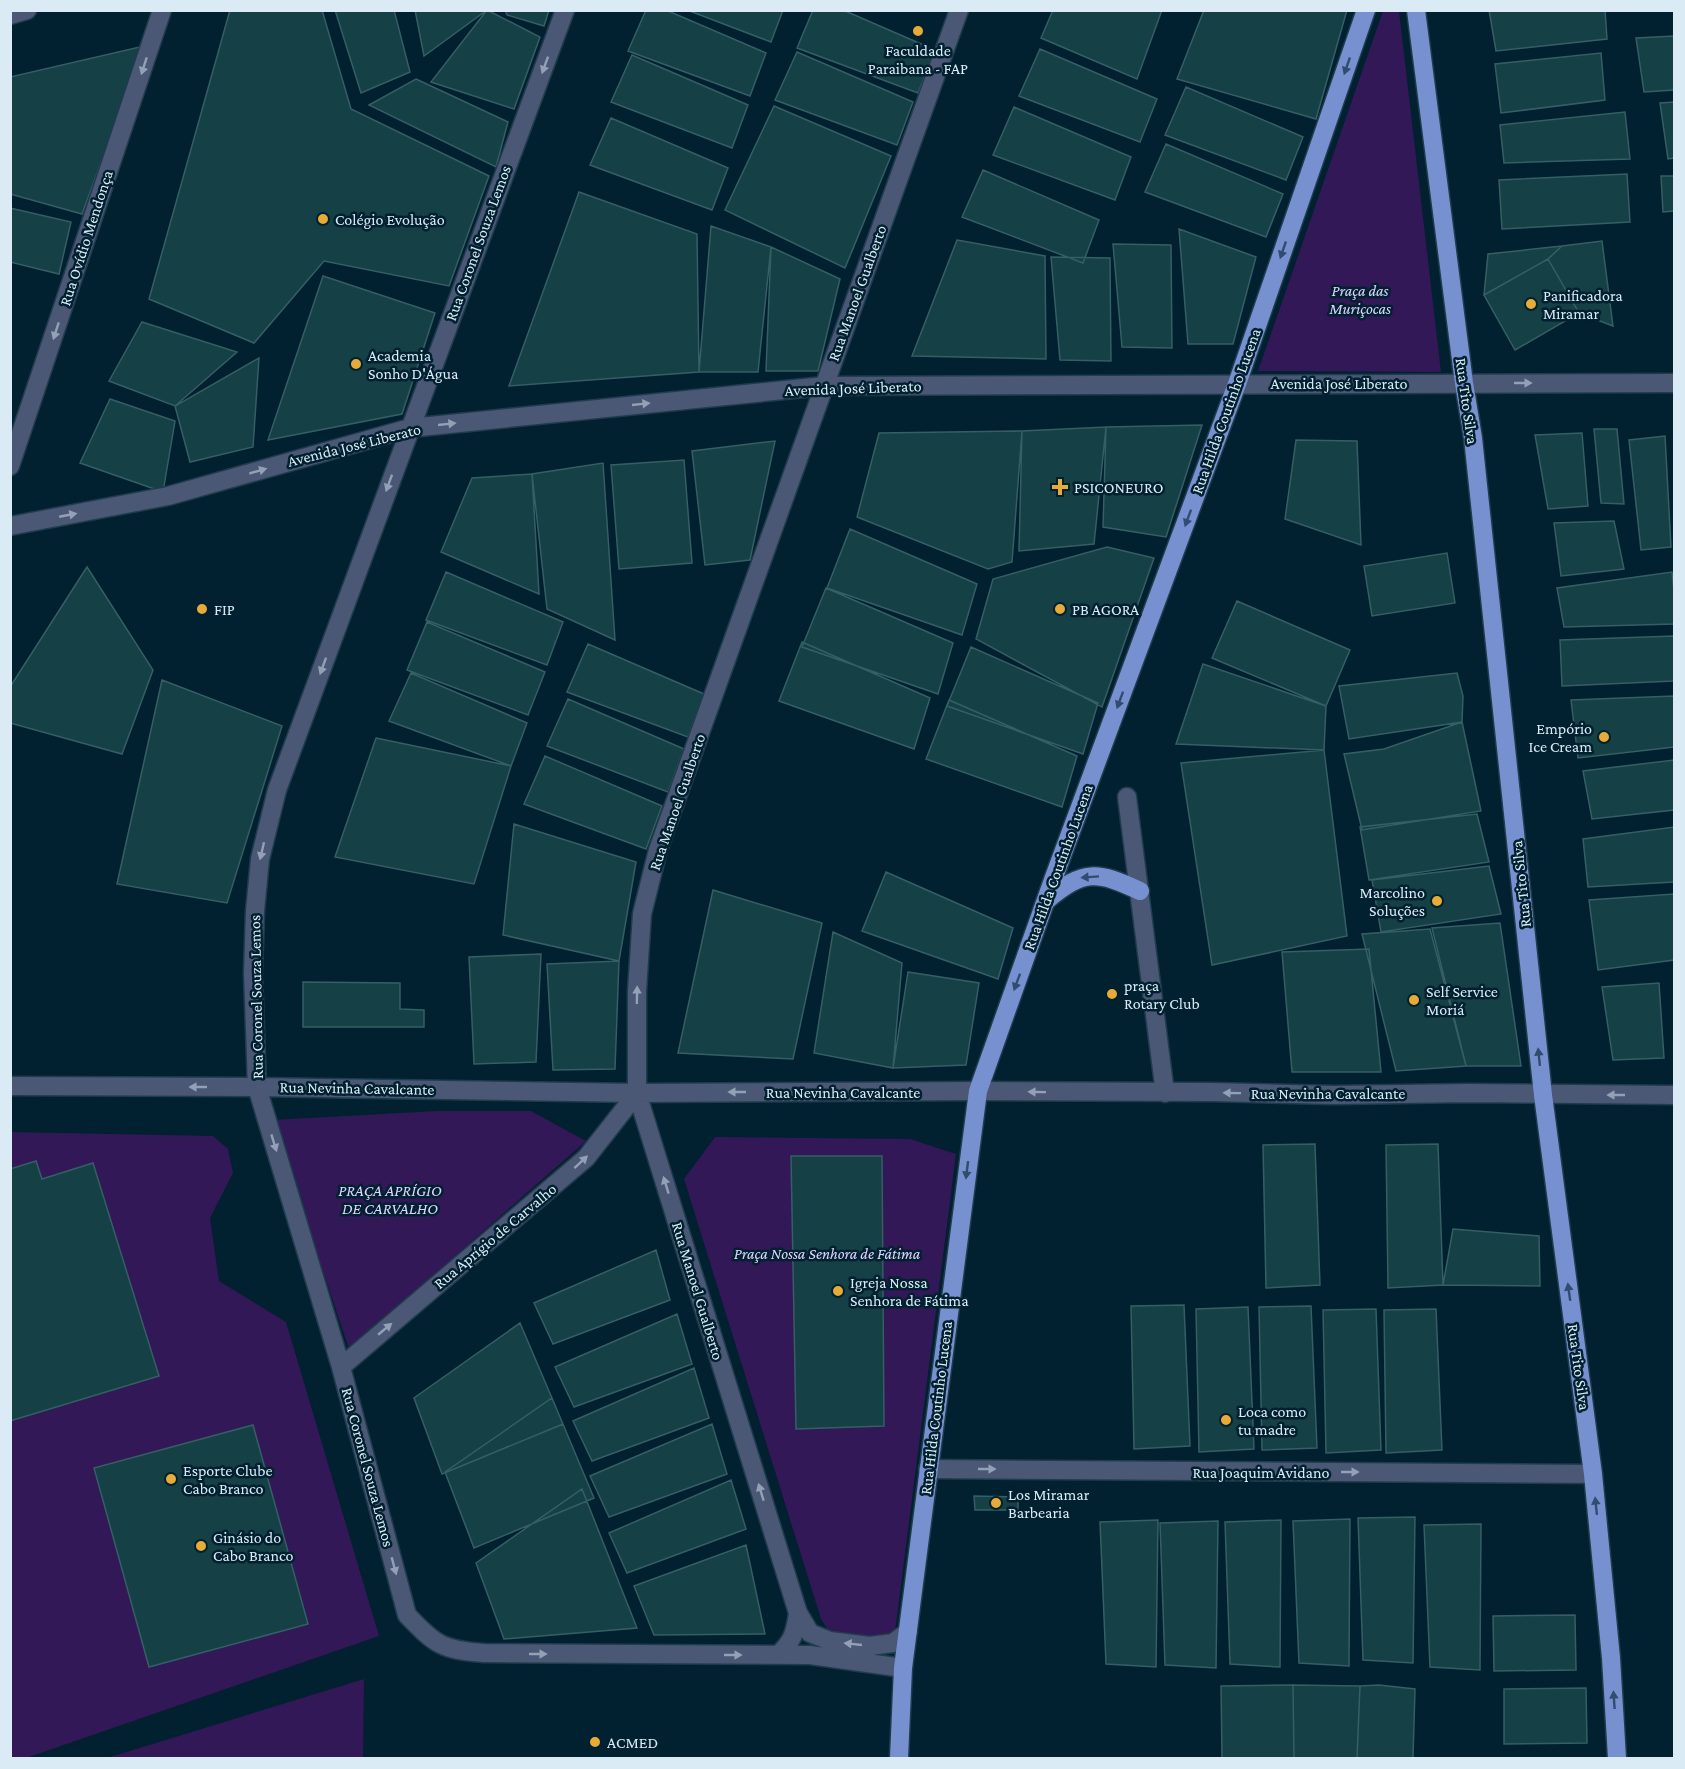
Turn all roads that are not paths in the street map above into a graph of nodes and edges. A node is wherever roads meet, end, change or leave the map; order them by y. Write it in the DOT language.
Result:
graph roads {
  1 [pos="27,10"];
  2 [pos="162,10"];
  3 [pos="565,10"];
  4 [pos="959,10"];
  5 [pos="1366,10"];
  6 [pos="1416,10"];
  7 [pos="10,15"];
  8 [pos="1464,383"];
  9 [pos="1674,383"];
  10 [pos="1237,384"];
  11 [pos="824,386"];
  12 [pos="410,428"];
  13 [pos="10,466"];
  14 [pos="10,526"];
  15 [pos="1127,797"];
  16 [pos="1140,891"];
  17 [pos="1045,902"];
  18 [pos="10,1086"];
  19 [pos="257,1087"];
  20 [pos="978,1091"];
  21 [pos="637,1093"];
  22 [pos="1165,1093"];
  23 [pos="1543,1095"];
  24 [pos="1674,1095"];
  25 [pos="341,1367"];
  26 [pos="928,1469"];
  27 [pos="1593,1474"];
  28 [pos="798,1613"];
  29 [pos="908,1632"];
  30 [pos="778,1655"];
  31 [pos="903,1668"];
  32 [pos="899,1758"];
  33 [pos="1617,1758"];
  1 -- 7 [label="street"];
  2 -- 13 [label="street, Rua Ovídio Mendonça, one-way"];
  3 -- 12 [label="street, Rua Coronel Souza Lemos, one-way"];
  4 -- 11 [label="street, Rua Manoel Gualberto"];
  5 -- 10 [label="main road, Rua Hilda Coutinho Lucena, one-way"];
  6 -- 8 [label="main road, Rua Tito Silva"];
  8 -- 9 [label="street, Avenida José Liberato, one-way"];
  8 -- 10 [label="street, Avenida José Liberato"];
  23 -- 8 [label="main road, Rua Tito Silva, one-way"];
  10 -- 11 [label="street, Avenida José Liberato"];
  10 -- 17 [label="main road, Rua Hilda Coutinho Lucena, one-way"];
  12 -- 11 [label="street, Avenida José Liberato, one-way"];
  21 -- 11 [label="street, Rua Manoel Gualberto, one-way"];
  14 -- 12 [label="street, Avenida José Liberato, one-way"];
  12 -- 19 [label="street, Rua Coronel Souza Lemos, one-way"];
  15 -- 16 [label="street"];
  16 -- 17 [label="main road, one-way"];
  16 -- 22 [label="street"];
  17 -- 20 [label="main road, Rua Hilda Coutinho Lucena, one-way"];
  19 -- 18 [label="street, Rua Nevinha Cavalcante, one-way"];
  19 -- 21 [label="street, Rua Nevinha Cavalcante"];
  19 -- 25 [label="street, Rua Coronel Souza Lemos, one-way"];
  20 -- 21 [label="street, Rua Nevinha Cavalcante, one-way"];
  22 -- 20 [label="street, Rua Nevinha Cavalcante, one-way"];
  20 -- 26 [label="main road, Rua Hilda Coutinho Lucena, one-way"];
  25 -- 21 [label="street, Rua Aprígio de Carvalho, one-way"];
  28 -- 21 [label="street, Rua Manoel Gualberto, one-way"];
  23 -- 22 [label="street, Rua Nevinha Cavalcante, one-way"];
  24 -- 23 [label="street, Rua Nevinha Cavalcante, one-way"];
  27 -- 23 [label="main road, Rua Tito Silva, one-way"];
  25 -- 30 [label="street, Rua Coronel Souza Lemos, one-way"];
  26 -- 27 [label="street, Rua Joaquim Avidano, one-way"];
  26 -- 29 [label="main road, Rua Hilda Coutinho Lucena"];
  33 -- 27 [label="main road, Rua Tito Silva, one-way"];
  29 -- 28 [label="street, Rua Manoel Gualberto, one-way"];
  28 -- 30 [label="street"];
  29 -- 31 [label="main road, Rua Hilda Coutinho Lucena"];
  30 -- 31 [label="street, Rua Coronel Souza Lemos"];
  31 -- 32 [label="main road, Rua Hilda Coutinho Lucena"];
}
